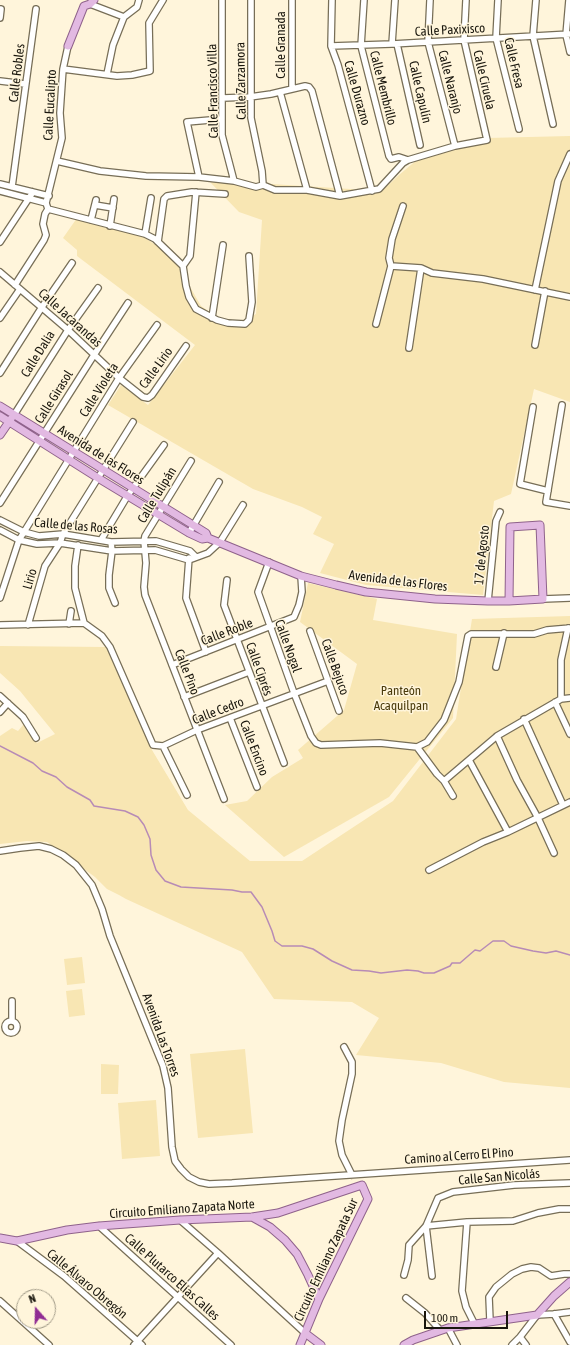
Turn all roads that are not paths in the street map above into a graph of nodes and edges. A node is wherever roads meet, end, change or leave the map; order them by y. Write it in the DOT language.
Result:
graph roads {
  1 [pos="139,0"];
  2 [pos="163,0"];
  3 [pos="222,0"];
  4 [pos="251,0"];
  5 [pos="292,0"];
  6 [pos="332,0"];
  7 [pos="364,0"];
  8 [pos="395,0"];
  9 [pos="430,0"];
  10 [pos="466,0"];
  11 [pos="498,0"];
  12 [pos="536,0"];
  13 [pos="569,0"];
  14 [pos="92,2"];
  15 [pos="1,9"];
  16 [pos="36,9"];
  17 [pos="124,16"];
  18 [pos="0,18"];
  19 [pos="568,34"];
  20 [pos="533,36"];
  21 [pos="496,38"];
  22 [pos="464,40"];
  23 [pos="428,42"];
  24 [pos="395,44"];
  25 [pos="68,46"];
  26 [pos="331,46"];
  27 [pos="361,46"];
  28 [pos="570,52"];
  29 [pos="63,69"];
  30 [pos="106,74"];
  31 [pos="0,81"];
  32 [pos="25,84"];
  33 [pos="292,90"];
  34 [pos="280,92"];
  35 [pos="250,97"];
  36 [pos="222,98"];
  37 [pos="222,119"];
  38 [pos="553,124"];
  39 [pos="519,129"];
  40 [pos="420,145"];
  41 [pos="455,146"];
  42 [pos="570,154"];
  43 [pos="408,160"];
  44 [pos="57,161"];
  45 [pos="199,177"];
  46 [pos="234,181"];
  47 [pos="0,184"];
  48 [pos="263,184"];
  49 [pos="10,186"];
  50 [pos="307,190"];
  51 [pos="372,191"];
  52 [pos="2,192"];
  53 [pos="33,192"];
  54 [pos="196,192"];
  55 [pos="225,194"];
  56 [pos="49,196"];
  57 [pos="340,196"];
  58 [pos="0,198"];
  59 [pos="29,198"];
  60 [pos="151,198"];
  61 [pos="114,199"];
  62 [pos="47,206"];
  63 [pos="403,206"];
  64 [pos="113,208"];
  65 [pos="91,220"];
  66 [pos="110,226"];
  67 [pos="145,234"];
  68 [pos="0,242"];
  69 [pos="158,242"];
  70 [pos="222,246"];
  71 [pos="249,256"];
  72 [pos="72,263"];
  73 [pos="183,266"];
  74 [pos="391,266"];
  75 [pos="421,268"];
  76 [pos="0,272"];
  77 [pos="15,285"];
  78 [pos="98,288"];
  79 [pos="20,289"];
  80 [pos="535,290"];
  81 [pos="545,291"];
  82 [pos="570,297"];
  83 [pos="128,302"];
  84 [pos="42,307"];
  85 [pos="2,311"];
  86 [pos="0,318"];
  87 [pos="212,318"];
  88 [pos="376,324"];
  89 [pos="157,325"];
  90 [pos="68,330"];
  91 [pos="535,345"];
  92 [pos="186,346"];
  93 [pos="409,348"];
  94 [pos="94,355"];
  95 [pos="0,373"];
  96 [pos="119,378"];
  97 [pos="143,397"];
  98 [pos="562,405"];
  99 [pos="0,406"];
  100 [pos="533,408"];
  101 [pos="0,416"];
  102 [pos="12,418"];
  103 [pos="132,422"];
  104 [pos="44,434"];
  105 [pos="0,435"];
  106 [pos="39,441"];
  107 [pos="164,445"];
  108 [pos="74,451"];
  109 [pos="69,459"];
  110 [pos="190,461"];
  111 [pos="103,471"];
  112 [pos="98,478"];
  113 [pos="219,482"];
  114 [pos="548,491"];
  115 [pos="130,492"];
  116 [pos="0,503"];
  117 [pos="243,505"];
  118 [pos="570,506"];
  119 [pos="163,508"];
  120 [pos="500,512"];
  121 [pos="159,514"];
  122 [pos="0,520"];
  123 [pos="193,526"];
  124 [pos="0,530"];
  125 [pos="24,532"];
  126 [pos="189,533"];
  127 [pos="63,534"];
  128 [pos="208,538"];
  129 [pos="19,540"];
  130 [pos="101,540"];
  131 [pos="144,541"];
  132 [pos="111,542"];
  133 [pos="220,542"];
  134 [pos="60,543"];
  135 [pos="78,545"];
  136 [pos="145,550"];
  137 [pos="112,551"];
  138 [pos="190,551"];
  139 [pos="196,557"];
  140 [pos="189,560"];
  141 [pos="269,562"];
  142 [pos="301,576"];
  143 [pos="227,580"];
  144 [pos="0,598"];
  145 [pos="570,598"];
  146 [pos="543,599"];
  147 [pos="488,601"];
  148 [pos="509,601"];
  149 [pos="115,604"];
  150 [pos="70,611"];
  151 [pos="84,623"];
  152 [pos="69,624"];
  153 [pos="0,625"];
  154 [pos="28,625"];
  155 [pos="270,627"];
  156 [pos="569,628"];
  157 [pos="310,631"];
  158 [pos="504,633"];
  159 [pos="237,640"];
  160 [pos="206,652"];
  161 [pos="172,665"];
  162 [pos="496,667"];
  163 [pos="249,672"];
  164 [pos="328,681"];
  165 [pos="294,693"];
  166 [pos="0,696"];
  167 [pos="184,697"];
  168 [pos="570,698"];
  169 [pos="561,699"];
  170 [pos="555,702"];
  171 [pos="8,703"];
  172 [pos="261,706"];
  173 [pos="338,711"];
  174 [pos="0,712"];
  175 [pos="230,718"];
  176 [pos="524,719"];
  177 [pos="197,730"];
  178 [pos="570,734"];
  179 [pos="496,736"];
  180 [pos="36,738"];
  181 [pos="163,746"];
  182 [pos="417,747"];
  183 [pos="469,760"];
  184 [pos="284,763"];
  185 [pos="444,781"];
  186 [pos="257,787"];
  187 [pos="187,795"];
  188 [pos="453,796"];
  189 [pos="224,799"];
  190 [pos="570,802"];
  191 [pos="563,805"];
  192 [pos="538,818"];
  193 [pos="508,832"];
  194 [pos="0,851"];
  195 [pos="554,854"];
  196 [pos="429,870"];
  197 [pos="12,1001"];
  198 [pos="12,1021"];
  199 [pos="3,1023"];
  200 [pos="3,1030"];
  201 [pos="344,1047"];
  202 [pos="570,1160"];
  203 [pos="360,1174"];
  204 [pos="352,1175"];
  205 [pos="570,1183"];
  206 [pos="362,1185"];
  207 [pos="570,1209"];
  208 [pos="252,1217"];
  209 [pos="180,1220"];
  210 [pos="467,1222"];
  211 [pos="99,1226"];
  212 [pos="426,1226"];
  213 [pos="0,1238"];
  214 [pos="17,1240"];
  215 [pos="218,1253"];
  216 [pos="570,1274"];
  217 [pos="404,1275"];
  218 [pos="432,1276"];
  219 [pos="570,1282"];
  220 [pos="178,1297"];
  221 [pos="406,1298"];
  222 [pos="319,1299"];
  223 [pos="0,1302"];
  224 [pos="570,1312"];
  225 [pos="554,1314"];
  226 [pos="537,1315"];
  227 [pos="490,1321"];
  228 [pos="474,1323"];
  229 [pos="448,1328"];
  230 [pos="440,1330"];
  231 [pos="305,1333"];
  232 [pos="520,1337"];
  233 [pos="570,1342"];
  234 [pos="138,1344"];
  235 [pos="49,1345"];
  236 [pos="231,1345"];
  237 [pos="300,1345"];
  238 [pos="321,1345"];
  239 [pos="404,1345"];
  240 [pos="457,1345"];
  241 [pos="512,1345"];
  242 [pos="526,1345"];
  243 [pos="567,1345"];
  1 -- 17 [label="street"];
  2 -- 30 [label="street"];
  3 -- 36 [label="street, Calle Francisco Villa"];
  4 -- 35 [label="street, Calle Zarzamora"];
  5 -- 33 [label="street, Calle Granada"];
  6 -- 26 [label="street, Calle Durazno"];
  7 -- 27 [label="street, Calle Membrillo"];
  8 -- 24 [label="street, Calle Capulín"];
  9 -- 23 [label="street, Calle Naranjo"];
  10 -- 22 [label="street, Calle Ciruela"];
  11 -- 21 [label="street, Calle Fresa"];
  12 -- 20 [label="street"];
  13 -- 19 [label="street"];
  14 -- 17 [label="street"];
  14 -- 25 [label="main road, Calle Eucalipto"];
  15 -- 18 [label="street"];
  16 -- 32 [label="street, Calle Robles"];
  17 -- 30 [label="street"];
  19 -- 20 [label="street, Calle Paxixisco"];
  19 -- 28 [label="street"];
  20 -- 21 [label="street, Calle Paxixisco"];
  20 -- 38 [label="street"];
  21 -- 22 [label="street, Calle Paxixisco"];
  21 -- 39 [label="street, Calle Fresa"];
  22 -- 23 [label="street, Calle Paxixisco"];
  22 -- 41 [label="street, Calle Ciruela"];
  23 -- 24 [label="street, Calle Paxixisco"];
  23 -- 41 [label="street, Calle Naranjo"];
  24 -- 27 [label="street, Calle Paxixisco"];
  24 -- 40 [label="street, Calle Capulín"];
  25 -- 29 [label="street, Calle Eucalipto"];
  26 -- 27 [label="street, Calle Paxixisco"];
  26 -- 51 [label="street, Calle Durazno"];
  27 -- 43 [label="street, Calle Membrillo"];
  29 -- 30 [label="street"];
  29 -- 44 [label="street, Calle Eucalipto"];
  31 -- 32 [label="street"];
  32 -- 49 [label="street, Calle Robles"];
  33 -- 34 [label="street"];
  33 -- 57 [label="street"];
  34 -- 35 [label="street"];
  34 -- 50 [label="street"];
  35 -- 36 [label="street"];
  35 -- 48 [label="street, Calle Zarzamora"];
  36 -- 37 [label="street, Calle Francisco Villa"];
  37 -- 45 [label="street"];
  37 -- 46 [label="street, Calle Francisco Villa"];
  41 -- 43 [label="street"];
  42 -- 80 [label="street"];
  43 -- 51 [label="street"];
  44 -- 45 [label="street"];
  44 -- 56 [label="street, Calle Eucalipto"];
  45 -- 46 [label="street"];
  46 -- 48 [label="street"];
  47 -- 49 [label="street"];
  48 -- 50 [label="street"];
  49 -- 52 [label="street"];
  49 -- 53 [label="street"];
  50 -- 57 [label="street"];
  51 -- 57 [label="street"];
  52 -- 58 [label="street"];
  52 -- 59 [label="street"];
  53 -- 56 [label="street"];
  53 -- 59 [label="street"];
  54 -- 55 [label="street"];
  54 -- 69 [label="street"];
  54 -- 73 [label="street"];
  56 -- 62 [label="street, Calle Eucalipto"];
  59 -- 62 [label="street"];
  59 -- 68 [label="street"];
  60 -- 67 [label="street"];
  61 -- 64 [label="street"];
  62 -- 65 [label="street"];
  62 -- 77 [label="street, Calle Eucalipto"];
  63 -- 74 [label="street"];
  64 -- 65 [label="street"];
  64 -- 66 [label="street"];
  65 -- 66 [label="street"];
  66 -- 67 [label="street"];
  67 -- 69 [label="street"];
  69 -- 73 [label="street"];
  70 -- 87 [label="street"];
  71 -- 87 [label="street"];
  72 -- 84 [label="street"];
  73 -- 87 [label="street"];
  74 -- 75 [label="street"];
  74 -- 88 [label="street"];
  75 -- 80 [label="street"];
  75 -- 93 [label="street"];
  76 -- 77 [label="street, Calle Jacarandas"];
  77 -- 79 [label="street, Calle Jacarandas"];
  78 -- 90 [label="street, Calle Dalia"];
  79 -- 84 [label="street, Calle Jacarandas"];
  79 -- 85 [label="street"];
  80 -- 81 [label="street"];
  81 -- 82 [label="street"];
  81 -- 91 [label="street"];
  83 -- 94 [label="street, Calle Girasol"];
  84 -- 90 [label="street, Calle Jacarandas"];
  84 -- 95 [label="street"];
  85 -- 86 [label="street"];
  89 -- 96 [label="street, Calle Violeta"];
  90 -- 94 [label="street, Calle Jacarandas"];
  90 -- 102 [label="street, Calle Dalia"];
  92 -- 97 [label="street, Calle Lirio"];
  94 -- 96 [label="street, Calle Jacarandas"];
  94 -- 104 [label="street, Calle Girasol"];
  96 -- 97 [label="street, Calle Jacarandas"];
  96 -- 108 [label="street, Calle Violeta"];
  98 -- 114 [label="street"];
  99 -- 102 [label="main road, Avenida de las Flores"];
  100 -- 114 [label="street"];
  101 -- 102 [label="main road, Avenida de las Flores"];
  102 -- 104 [label="main road, Avenida de las Flores"];
  102 -- 105 [label="main road, Calle Dalia"];
  102 -- 106 [label="main road, Avenida de las Flores"];
  103 -- 111 [label="street"];
  104 -- 106 [label="street, Calle Girasol"];
  104 -- 108 [label="main road, Avenida de las Flores"];
  106 -- 109 [label="main road, Avenida de las Flores"];
  106 -- 116 [label="street, Calle Girasol"];
  107 -- 115 [label="street"];
  108 -- 109 [label="street, Calle Violeta"];
  108 -- 111 [label="main road, Avenida de las Flores"];
  109 -- 112 [label="main road, Avenida de las Flores"];
  109 -- 125 [label="street, Calle Violeta"];
  110 -- 119 [label="street, Calle Tulipán"];
  111 -- 112 [label="street"];
  111 -- 115 [label="main road, Avenida de las Flores"];
  112 -- 115 [label="main road, Avenida de las Flores"];
  112 -- 127 [label="street"];
  113 -- 123 [label="street"];
  114 -- 118 [label="street"];
  115 -- 119 [label="main road, Avenida de las Flores"];
  115 -- 121 [label="main road, Avenida de las Flores"];
  115 -- 130 [label="street"];
  117 -- 133 [label="street"];
  119 -- 121 [label="street, Calle Tulipán"];
  119 -- 123 [label="main road, Avenida de las Flores"];
  120 -- 147 [label="street, 17 de Agosto"];
  121 -- 126 [label="main road, Avenida de las Flores"];
  121 -- 131 [label="street, Calle Tulipán"];
  122 -- 125 [label="street, Calle de las Rosas"];
  123 -- 126 [label="street"];
  123 -- 128 [label="main road, Avenida de las Flores"];
  124 -- 129 [label="street, Calle de las Rosas"];
  125 -- 127 [label="street, Calle de las Rosas"];
  125 -- 129 [label="street, Calle Violeta"];
  126 -- 128 [label="main road, Avenida de las Flores"];
  127 -- 130 [label="street, Calle de las Rosas"];
  127 -- 134 [label="street"];
  128 -- 133 [label="main road, Avenida de las Flores"];
  129 -- 134 [label="street, Calle de las Rosas"];
  129 -- 144 [label="street, Calle Violeta"];
  130 -- 132 [label="street, Calle de las Rosas"];
  131 -- 132 [label="street, Calle de las Rosas"];
  131 -- 136 [label="street, Calle Pino"];
  131 -- 138 [label="street, Calle de las Rosas"];
  132 -- 137 [label="street"];
  133 -- 139 [label="street"];
  133 -- 141 [label="main road, Avenida de las Flores"];
  134 -- 135 [label="street, Calle de las Rosas"];
  134 -- 154 [label="street, Lirio"];
  135 -- 137 [label="street, Calle de las Rosas"];
  135 -- 151 [label="street"];
  136 -- 137 [label="street, Calle de las Rosas"];
  136 -- 140 [label="street, Calle de las Rosas"];
  136 -- 161 [label="street, Calle Pino"];
  137 -- 149 [label="street"];
  138 -- 139 [label="street"];
  138 -- 140 [label="street"];
  139 -- 140 [label="street"];
  140 -- 160 [label="street"];
  141 -- 142 [label="main road, Avenida de las Flores"];
  141 -- 155 [label="street, Calle Nogal"];
  142 -- 147 [label="main road, Avenida de las Flores"];
  142 -- 155 [label="street, Calle Roble"];
  143 -- 159 [label="street, Calle Ciprés"];
  145 -- 146 [label="street, Avenida de las Flores"];
  146 -- 148 [label="main road, Avenida de las Flores"];
  146 -- 148 [label="main road"];
  147 -- 148 [label="main road, Avenida de las Flores"];
  150 -- 152 [label="street"];
  151 -- 152 [label="street"];
  151 -- 181 [label="street"];
  152 -- 154 [label="street"];
  153 -- 154 [label="street"];
  155 -- 159 [label="street, Calle Roble"];
  155 -- 165 [label="street, Calle Nogal"];
  156 -- 158 [label="street"];
  156 -- 169 [label="street"];
  157 -- 164 [label="street, Calle Bejuco"];
  158 -- 162 [label="street"];
  158 -- 182 [label="street"];
  159 -- 160 [label="street, Calle Roble"];
  159 -- 163 [label="street, Calle Ciprés"];
  160 -- 161 [label="street, Calle Roble"];
  161 -- 167 [label="street, Calle Pino"];
  163 -- 167 [label="street"];
  163 -- 172 [label="street, Calle Ciprés"];
  164 -- 165 [label="street, Calle Cedro"];
  164 -- 173 [label="street, Calle Bejuco"];
  165 -- 172 [label="street, Calle Cedro"];
  165 -- 182 [label="street, Calle Nogal"];
  166 -- 171 [label="street"];
  167 -- 177 [label="street, Calle Pino"];
  168 -- 169 [label="street"];
  169 -- 170 [label="street"];
  170 -- 176 [label="street"];
  170 -- 178 [label="street"];
  171 -- 174 [label="street"];
  171 -- 180 [label="street"];
  172 -- 175 [label="street, Calle Cedro"];
  172 -- 184 [label="street, Calle Ciprés"];
  175 -- 177 [label="street, Calle Cedro"];
  175 -- 186 [label="street, Calle Encino"];
  176 -- 179 [label="street"];
  176 -- 191 [label="street"];
  177 -- 181 [label="street, Calle Cedro"];
  177 -- 189 [label="street, Calle Pino"];
  179 -- 183 [label="street"];
  179 -- 192 [label="street"];
  181 -- 187 [label="street"];
  182 -- 185 [label="street"];
  183 -- 185 [label="street"];
  183 -- 193 [label="street"];
  185 -- 188 [label="street"];
  190 -- 191 [label="street"];
  191 -- 192 [label="street"];
  192 -- 193 [label="street"];
  192 -- 195 [label="street"];
  193 -- 196 [label="street"];
  194 -- 204 [label="street, Avenida Las Torres"];
  197 -- 198 [label="street"];
  198 -- 199 [label="street"];
  198 -- 200 [label="street"];
  199 -- 200 [label="street"];
  201 -- 204 [label="street"];
  202 -- 203 [label="street, Camino al Cerro El Pino"];
  203 -- 204 [label="street, Avenida Las Torres"];
  203 -- 206 [label="street"];
  205 -- 212 [label="street, Calle San Nicolás"];
  206 -- 208 [label="main road, Circuito Emiliano Zapata Norte"];
  206 -- 222 [label="main road, Circuito Emiliano Zapata Sur"];
  207 -- 210 [label="street"];
  208 -- 209 [label="main road, Circuito Emiliano Zapata Norte"];
  208 -- 222 [label="main road"];
  209 -- 211 [label="main road, Circuito Emiliano Zapata Norte"];
  209 -- 215 [label="street"];
  210 -- 212 [label="street"];
  210 -- 228 [label="street"];
  211 -- 214 [label="main road, Circuito Emiliano Zapata Norte"];
  211 -- 220 [label="street, Calle Plutarco Elías Calles"];
  212 -- 217 [label="street"];
  212 -- 218 [label="street"];
  213 -- 214 [label="main road, Circuito Emiliano Zapata Norte"];
  214 -- 234 [label="street, Calle Álvaro Obregón"];
  215 -- 220 [label="street"];
  215 -- 231 [label="street"];
  216 -- 227 [label="street"];
  219 -- 226 [label="main road"];
  220 -- 234 [label="street"];
  220 -- 236 [label="street, Calle Plutarco Elías Calles"];
  221 -- 230 [label="street"];
  222 -- 231 [label="main road, Circuito Emiliano Zapata Sur"];
  223 -- 235 [label="street"];
  224 -- 225 [label="street"];
  225 -- 226 [label="street"];
  225 -- 233 [label="street"];
  226 -- 227 [label="main road"];
  226 -- 232 [label="street"];
  227 -- 228 [label="main road"];
  228 -- 229 [label="main road"];
  229 -- 230 [label="main road"];
  229 -- 240 [label="street"];
  230 -- 239 [label="main road"];
  231 -- 237 [label="main road, Circuito Emiliano Zapata Sur"];
  231 -- 238 [label="main road"];
  232 -- 241 [label="street"];
  232 -- 242 [label="street"];
  233 -- 243 [label="street"];
}
